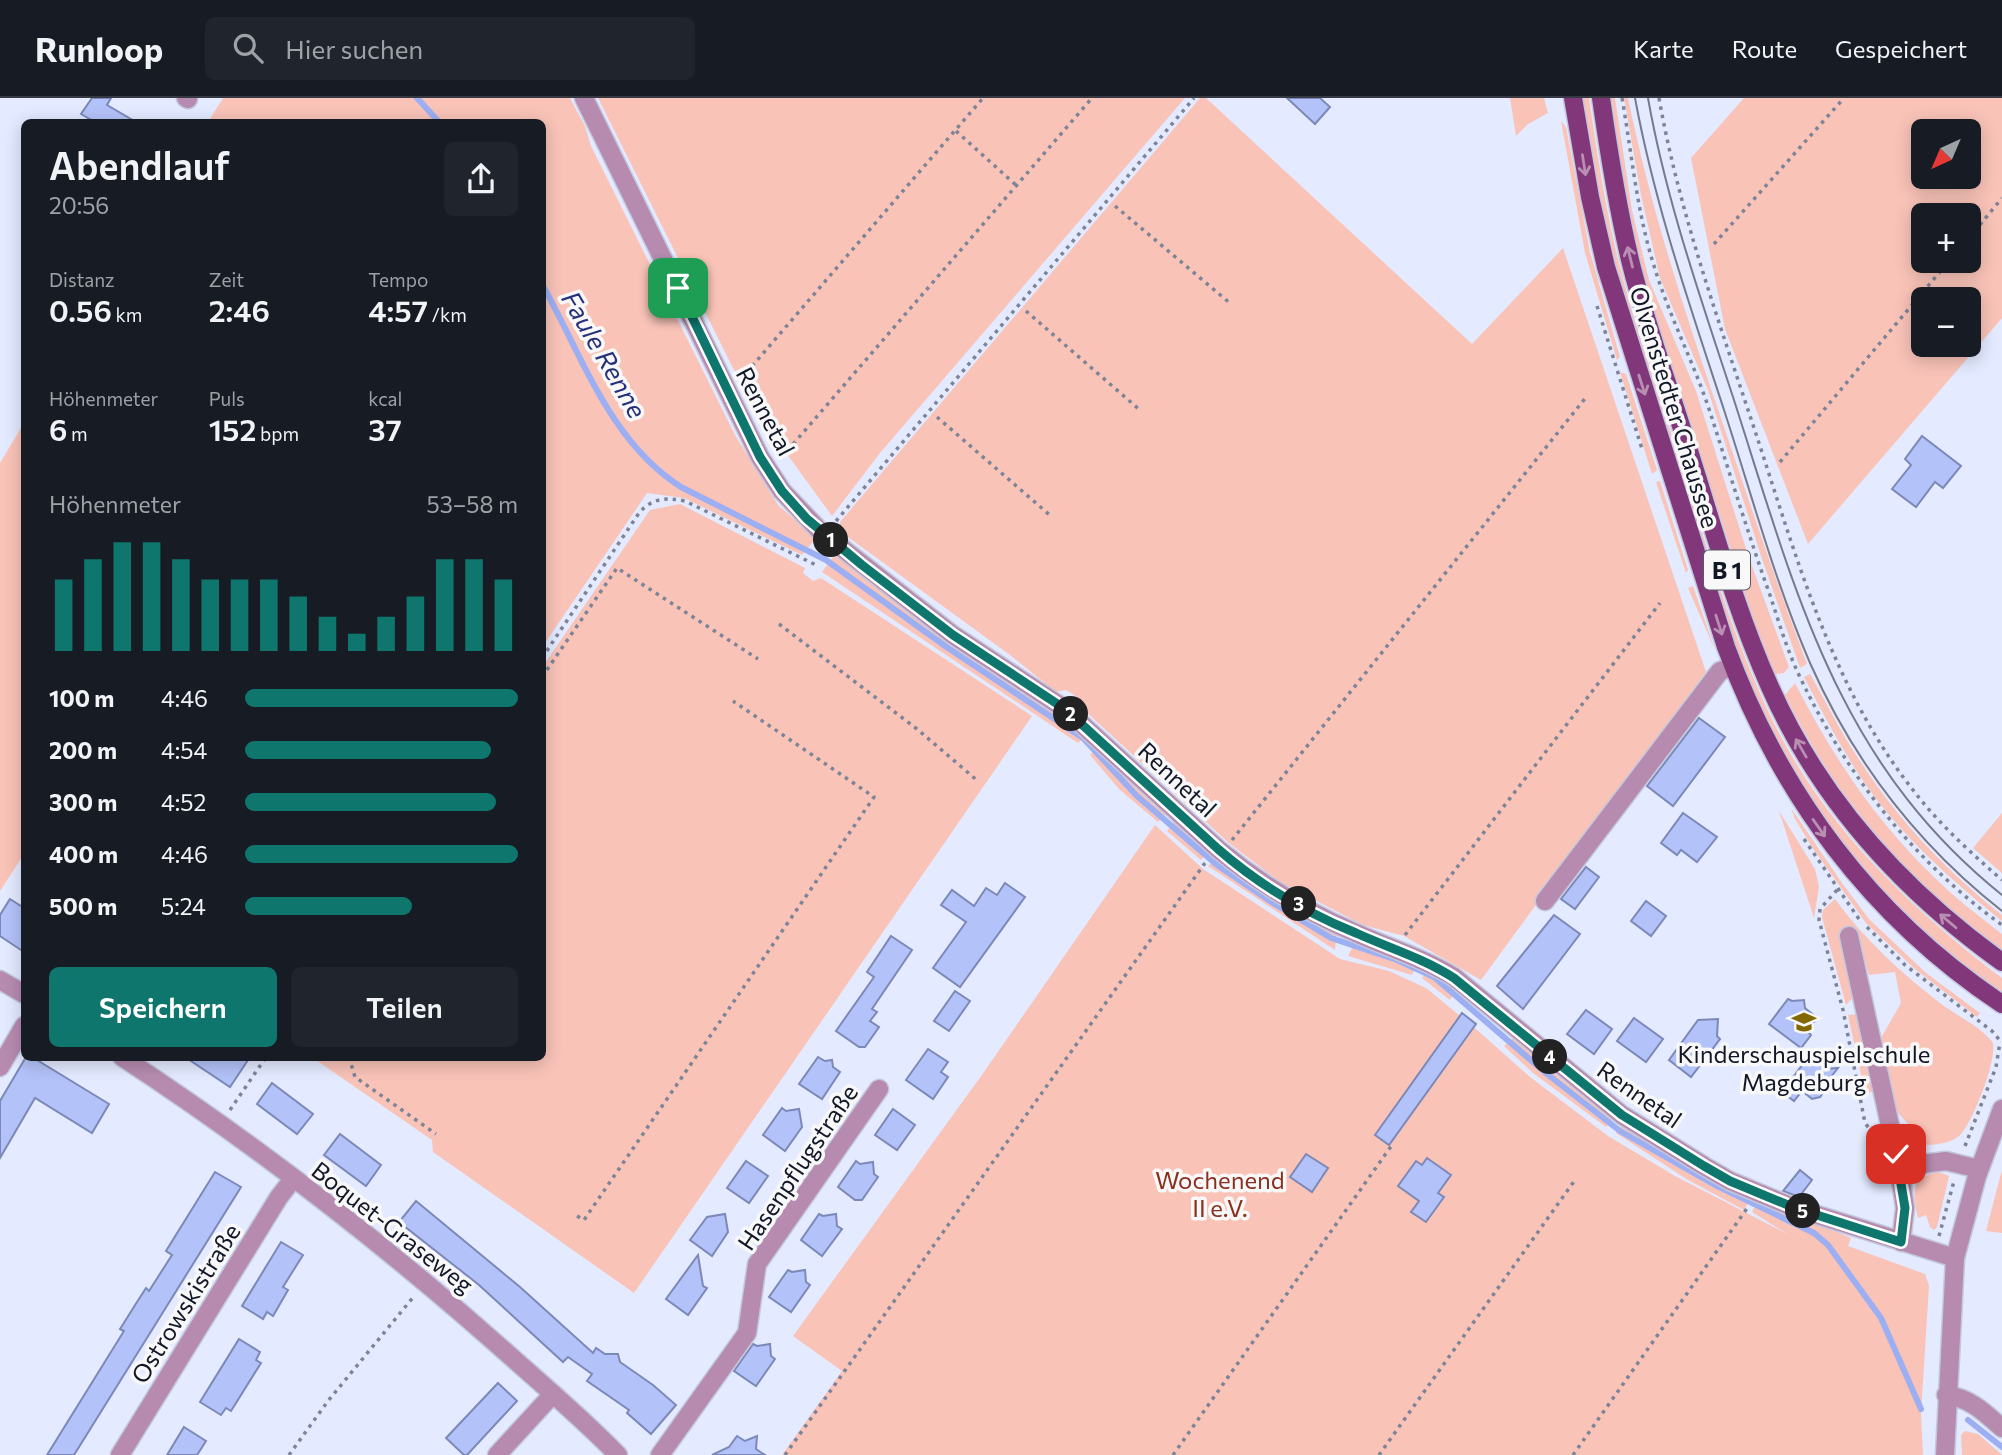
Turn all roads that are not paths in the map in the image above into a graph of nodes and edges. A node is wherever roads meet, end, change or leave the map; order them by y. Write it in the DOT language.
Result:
graph roads {
  1 [pos="584,98"];
  2 [pos="1573,98"];
  3 [pos="1601,98"];
  4 [pos="1733,667"];
  5 [pos="1545,901"];
  6 [pos="1849,936"];
  7 [pos="2002,962"];
  8 [pos="0,980"];
  9 [pos="21,992"];
  10 [pos="2002,1004"];
  11 [pos="21,1031"];
  12 [pos="128,1061"];
  13 [pos="0,1067"];
  14 [pos="879,1089"];
  15 [pos="2002,1110"];
  16 [pos="1899,1167"];
  17 [pos="1979,1169"];
  18 [pos="293,1179"];
  19 [pos="1901,1242"];
  20 [pos="1955,1258"];
  21 [pos="553,1394"];
  22 [pos="1946,1395"];
  23 [pos="2002,1427"];
  24 [pos="120,1455"];
  25 [pos="497,1455"];
  26 [pos="618,1455"];
  27 [pos="660,1455"];
  28 [pos="1945,1455"];
  1 -- 19 [label="street, Rennetal"];
  2 -- 4 [label="main road, Olvenstedter Chaussee / B 1, one-way"];
  7 -- 3 [label="main road, Olvenstedter Chaussee / B 1, one-way"];
  4 -- 5 [label="street"];
  4 -- 10 [label="main road, Olvenstedter Chaussee / B 1, one-way"];
  6 -- 16 [label="street"];
  8 -- 9 [label="street"];
  11 -- 13 [label="street"];
  12 -- 18 [label="street, Boquet-Graseweg"];
  14 -- 27 [label="street, Hasenpflugstraße"];
  15 -- 17 [label="street"];
  16 -- 17 [label="street"];
  16 -- 19 [label="street"];
  17 -- 20 [label="street"];
  18 -- 21 [label="street, Boquet-Graseweg"];
  18 -- 24 [label="street, Ostrowskistraße"];
  19 -- 20 [label="street, Rennetal"];
  20 -- 22 [label="street"];
  21 -- 25 [label="street"];
  21 -- 26 [label="street, Boquet-Graseweg"];
  22 -- 23 [label="street"];
  22 -- 28 [label="street"];
}
